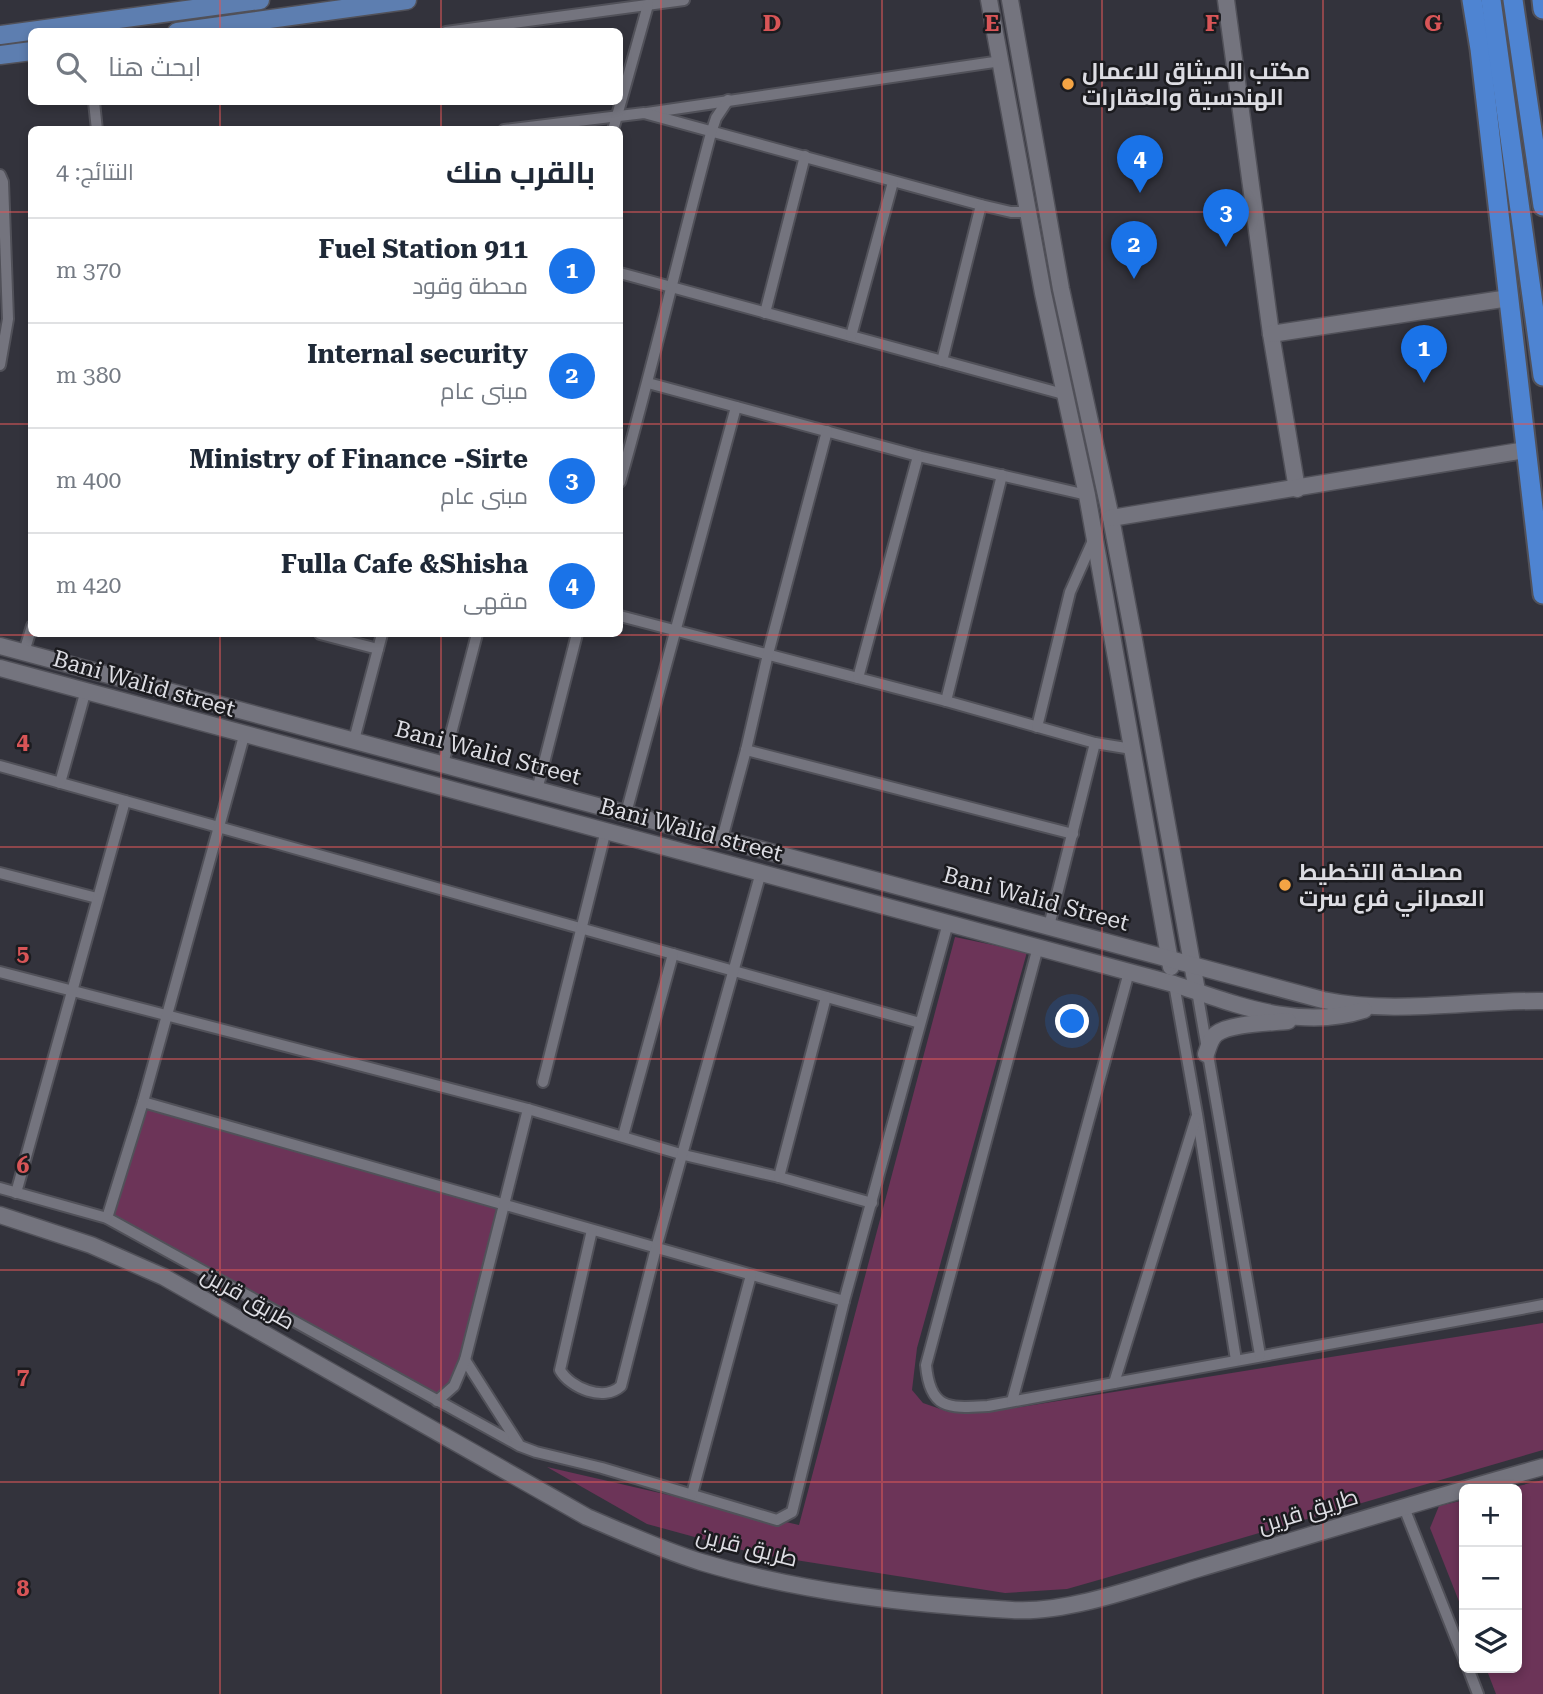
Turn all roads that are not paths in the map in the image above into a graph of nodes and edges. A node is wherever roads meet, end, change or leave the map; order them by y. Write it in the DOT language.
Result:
graph roads {
  1 [pos="260,0"];
  2 [pos="407,0"];
  3 [pos="684,0"];
  4 [pos="989,0"];
  5 [pos="1010,0"];
  6 [pos="1226,0"];
  7 [pos="1472,0"];
  8 [pos="1490,0"];
  9 [pos="1513,0"];
  10 [pos="1542,0"];
  11 [pos="648,5"];
  12 [pos="1543,9"];
  13 [pos="52,28"];
  14 [pos="206,28"];
  15 [pos="476,28"];
  16 [pos="28,31"];
  17 [pos="0,35"];
  18 [pos="28,52"];
  19 [pos="0,55"];
  20 [pos="1001,61"];
  21 [pos="623,92"];
  22 [pos="728,100"];
  23 [pos="94,105"];
  24 [pos="619,105"];
  25 [pos="644,113"];
  26 [pos="616,116"];
  27 [pos="97,126"];
  28 [pos="536,126"];
  29 [pos="614,126"];
  30 [pos="711,133"];
  31 [pos="805,156"];
  32 [pos="0,175"];
  33 [pos="892,182"];
  34 [pos="981,205"];
  35 [pos="1543,206"];
  36 [pos="1028,212"];
  37 [pos="623,274"];
  38 [pos="4,286"];
  39 [pos="670,287"];
  40 [pos="1061,289"];
  41 [pos="1043,293"];
  42 [pos="1508,298"];
  43 [pos="765,313"];
  44 [pos="1271,334"];
  45 [pos="851,336"];
  46 [pos="942,361"];
  47 [pos="0,365"];
  48 [pos="1543,376"];
  49 [pos="648,383"];
  50 [pos="1066,395"];
  51 [pos="736,407"];
  52 [pos="827,431"];
  53 [pos="1526,450"];
  54 [pos="918,456"];
  55 [pos="623,471"];
  56 [pos="1002,475"];
  57 [pos="1297,489"];
  58 [pos="1087,495"];
  59 [pos="1111,517"];
  60 [pos="1095,536"];
  61 [pos="1543,594"];
  62 [pos="623,617"];
  63 [pos="676,630"];
  64 [pos="29,637"];
  65 [pos="332,637"];
  66 [pos="381,637"];
  67 [pos="476,637"];
  68 [pos="576,637"];
  69 [pos="1135,640"];
  70 [pos="1114,643"];
  71 [pos="0,646"];
  72 [pos="378,649"];
  73 [pos="24,652"];
  74 [pos="768,654"];
  75 [pos="0,668"];
  76 [pos="858,678"];
  77 [pos="86,690"];
  78 [pos="946,701"];
  79 [pos="1038,727"];
  80 [pos="244,736"];
  81 [pos="354,740"];
  82 [pos="1095,743"];
  83 [pos="1132,749"];
  84 [pos="746,750"];
  85 [pos="443,764"];
  86 [pos="0,766"];
  87 [pos="60,783"];
  88 [pos="537,790"];
  89 [pos="125,801"];
  90 [pos="626,813"];
  91 [pos="219,827"];
  92 [pos="606,830"];
  93 [pos="1073,834"];
  94 [pos="722,839"];
  95 [pos="761,872"];
  96 [pos="0,873"];
  97 [pos="97,898"];
  98 [pos="948,923"];
  99 [pos="1049,926"];
  100 [pos="581,929"];
  101 [pos="1038,947"];
  102 [pos="673,954"];
  103 [pos="1170,959"];
  104 [pos="1192,964"];
  105 [pos="733,971"];
  106 [pos="0,972"];
  107 [pos="1129,972"];
  108 [pos="1174,984"];
  109 [pos="74,989"];
  110 [pos="1197,991"];
  111 [pos="1543,992"];
  112 [pos="826,997"];
  113 [pos="1518,1000"];
  114 [pos="1543,1001"];
  115 [pos="1371,1008"];
  116 [pos="167,1014"];
  117 [pos="1304,1019"];
  118 [pos="920,1023"];
  119 [pos="1206,1054"];
  120 [pos="543,1082"];
  121 [pos="143,1102"];
  122 [pos="528,1109"];
  123 [pos="1197,1114"];
  124 [pos="623,1136"];
  125 [pos="684,1156"];
  126 [pos="779,1177"];
  127 [pos="0,1188"];
  128 [pos="16,1193"];
  129 [pos="872,1203"];
  130 [pos="503,1204"];
  131 [pos="0,1215"];
  132 [pos="107,1218"];
  133 [pos="592,1230"];
  134 [pos="656,1248"];
  135 [pos="751,1275"];
  136 [pos="844,1301"];
  137 [pos="1543,1305"];
  138 [pos="1260,1355"];
  139 [pos="465,1360"];
  140 [pos="1236,1360"];
  141 [pos="1114,1383"];
  142 [pos="437,1401"];
  143 [pos="1012,1401"];
  144 [pos="520,1446"];
  145 [pos="1543,1467"];
  146 [pos="692,1494"];
  147 [pos="1403,1506"];
  148 [pos="1459,1646"];
  149 [pos="1470,1673"];
  150 [pos="1478,1694"];
  1 -- 13 [label="main road"];
  2 -- 14 [label="main road"];
  3 -- 11 [label="street"];
  4 -- 20 [label="street"];
  5 -- 40 [label="street"];
  6 -- 44 [label="street"];
  7 -- 42 [label="highway"];
  8 -- 48 [label="highway"];
  9 -- 35 [label="highway"];
  10 -- 12 [label="highway"];
  11 -- 15 [label="street"];
  11 -- 21 [label="street"];
  16 -- 17 [label="main road"];
  18 -- 19 [label="main road"];
  20 -- 22 [label="street"];
  20 -- 36 [label="street"];
  22 -- 25 [label="street"];
  22 -- 30 [label="street"];
  23 -- 27 [label="street"];
  24 -- 26 [label="street"];
  25 -- 26 [label="street"];
  25 -- 30 [label="street"];
  26 -- 28 [label="street"];
  26 -- 29 [label="street"];
  30 -- 31 [label="street"];
  30 -- 39 [label="street"];
  31 -- 33 [label="street"];
  31 -- 43 [label="street"];
  32 -- 38 [label="street"];
  33 -- 34 [label="street"];
  33 -- 45 [label="street"];
  34 -- 36 [label="street"];
  34 -- 46 [label="street"];
  36 -- 41 [label="street"];
  37 -- 39 [label="street"];
  38 -- 47 [label="street"];
  39 -- 43 [label="street"];
  39 -- 49 [label="street"];
  40 -- 41 [label="street"];
  40 -- 59 [label="street"];
  41 -- 50 [label="street"];
  42 -- 44 [label="street"];
  42 -- 53 [label="highway"];
  43 -- 45 [label="street"];
  44 -- 57 [label="street"];
  45 -- 46 [label="street"];
  46 -- 50 [label="street"];
  49 -- 51 [label="street"];
  49 -- 55 [label="street"];
  50 -- 58 [label="street"];
  51 -- 52 [label="street"];
  51 -- 63 [label="street"];
  52 -- 54 [label="street"];
  52 -- 74 [label="street"];
  53 -- 57 [label="street"];
  53 -- 61 [label="highway"];
  54 -- 56 [label="street"];
  54 -- 76 [label="street"];
  56 -- 58 [label="street"];
  56 -- 78 [label="street"];
  57 -- 59 [label="street"];
  58 -- 60 [label="street"];
  59 -- 69 [label="street"];
  60 -- 70 [label="street"];
  60 -- 79 [label="street"];
  62 -- 63 [label="street"];
  63 -- 74 [label="street"];
  63 -- 90 [label="street"];
  64 -- 73 [label="street"];
  65 -- 72 [label="street"];
  66 -- 72 [label="street"];
  67 -- 85 [label="street"];
  68 -- 88 [label="street"];
  69 -- 70 [label="street"];
  69 -- 104 [label="street"];
  70 -- 83 [label="street"];
  71 -- 73 [label="street, Bani Walid Street"];
  72 -- 81 [label="street"];
  73 -- 81 [label="street, Bani Walid Street"];
  74 -- 76 [label="street"];
  74 -- 84 [label="street"];
  75 -- 77 [label="street, Bani Walid street"];
  76 -- 78 [label="street"];
  77 -- 80 [label="street, Bani Walid street"];
  77 -- 87 [label="street"];
  78 -- 79 [label="street"];
  79 -- 82 [label="street"];
  80 -- 91 [label="street"];
  80 -- 92 [label="street, Bani Walid street"];
  81 -- 85 [label="street, Bani Walid Street"];
  82 -- 83 [label="street"];
  82 -- 93 [label="street"];
  83 -- 103 [label="street"];
  84 -- 93 [label="street"];
  84 -- 94 [label="street"];
  85 -- 88 [label="street, Bani Walid Street"];
  86 -- 87 [label="street"];
  87 -- 89 [label="street"];
  88 -- 90 [label="street, Bani Walid Street"];
  89 -- 91 [label="street"];
  89 -- 97 [label="street"];
  90 -- 94 [label="street, Bani Walid Street"];
  91 -- 100 [label="street"];
  91 -- 116 [label="street"];
  92 -- 95 [label="street, Bani Walid street"];
  92 -- 100 [label="street"];
  93 -- 99 [label="street"];
  94 -- 99 [label="street, Bani Walid Street"];
  95 -- 98 [label="street, Bani Walid street"];
  95 -- 105 [label="street"];
  96 -- 97 [label="street"];
  97 -- 109 [label="street"];
  98 -- 101 [label="street, Bani Walid street"];
  98 -- 118 [label="street"];
  99 -- 103 [label="street, Bani Walid Street"];
  100 -- 102 [label="street"];
  100 -- 120 [label="street"];
  101 -- 107 [label="street, Bani Walid street"];
  101 -- 143 [label="street"];
  102 -- 105 [label="street"];
  102 -- 124 [label="street"];
  103 -- 104 [label="street, Bani Walid Street"];
  103 -- 108 [label="street"];
  104 -- 110 [label="street"];
  104 -- 115 [label="street, Bani Walid Street"];
  105 -- 112 [label="street"];
  105 -- 125 [label="street"];
  106 -- 109 [label="street"];
  107 -- 108 [label="street, Bani Walid street"];
  107 -- 143 [label="street"];
  108 -- 110 [label="street, Bani Walid street"];
  108 -- 123 [label="street"];
  109 -- 116 [label="street"];
  109 -- 128 [label="street"];
  110 -- 117 [label="street, Bani Walid street"];
  110 -- 119 [label="street"];
  111 -- 113 [label="street"];
  112 -- 118 [label="street"];
  112 -- 126 [label="street"];
  113 -- 114 [label="street"];
  113 -- 115 [label="street"];
  115 -- 117 [label="street, Bani Walid street"];
  116 -- 121 [label="street"];
  116 -- 122 [label="street"];
  117 -- 119 [label="street"];
  118 -- 129 [label="street"];
  119 -- 138 [label="street"];
  121 -- 130 [label="street"];
  121 -- 132 [label="street"];
  122 -- 124 [label="street"];
  122 -- 130 [label="street"];
  123 -- 140 [label="street"];
  123 -- 141 [label="street"];
  124 -- 125 [label="street"];
  125 -- 126 [label="street"];
  125 -- 134 [label="street"];
  126 -- 129 [label="street"];
  127 -- 128 [label="street"];
  128 -- 132 [label="street"];
  129 -- 136 [label="street"];
  130 -- 133 [label="street"];
  130 -- 139 [label="street"];
  131 -- 147 [label="street, طريق قرين"];
  132 -- 142 [label="street"];
  133 -- 134 [label="street"];
  133 -- 134 [label="street"];
  134 -- 135 [label="street"];
  135 -- 136 [label="street"];
  135 -- 146 [label="street"];
  136 -- 146 [label="street"];
  137 -- 138 [label="street"];
  138 -- 140 [label="street"];
  139 -- 142 [label="street"];
  139 -- 144 [label="street"];
  140 -- 141 [label="street"];
  141 -- 143 [label="street"];
  142 -- 144 [label="street"];
  144 -- 146 [label="street"];
  145 -- 147 [label="street, طريق قرين"];
  147 -- 148 [label="street"];
  149 -- 150 [label="street"];
}
